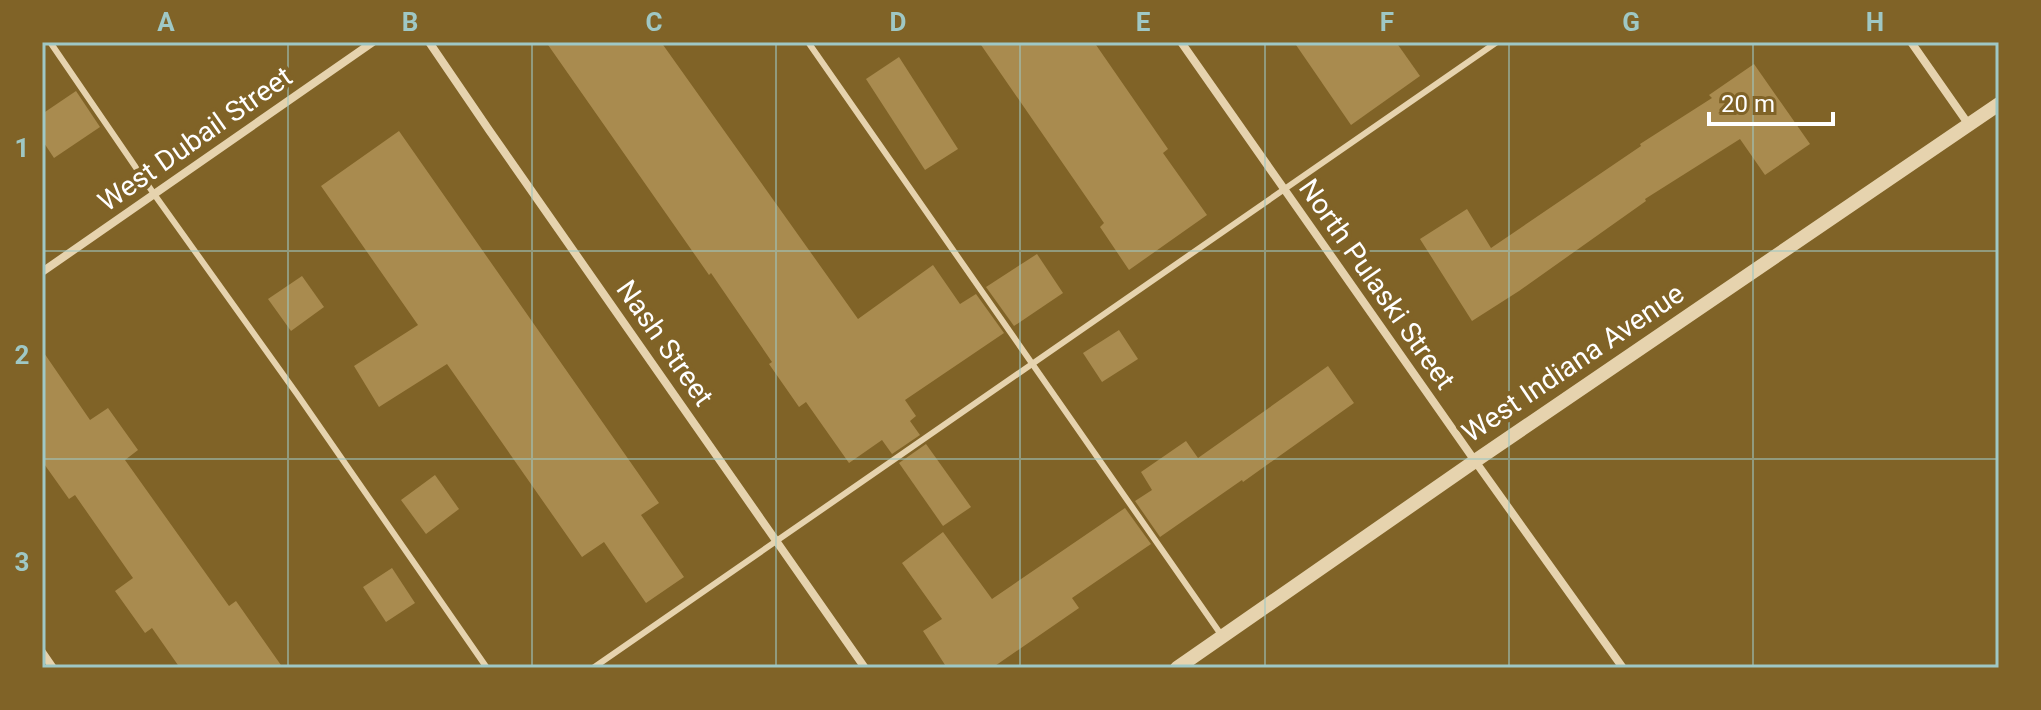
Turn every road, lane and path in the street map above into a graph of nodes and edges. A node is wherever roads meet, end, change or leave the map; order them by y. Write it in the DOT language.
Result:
graph roads {
  1 [pos="50,42"];
  2 [pos="373,42"];
  3 [pos="429,42"];
  4 [pos="808,42"];
  5 [pos="1181,42"];
  6 [pos="1497,42"];
  7 [pos="1911,42"];
  8 [pos="1999,104"];
  9 [pos="1969,125"];
  10 [pos="1284,189"];
  11 [pos="154,194"];
  12 [pos="42,272"];
  13 [pos="1032,363"];
  14 [pos="1475,461"];
  15 [pos="776,541"];
  16 [pos="1222,636"];
  17 [pos="42,652"];
  18 [pos="53,668"];
  19 [pos="487,668"];
  20 [pos="593,668"];
  21 [pos="865,668"];
  22 [pos="1177,668"];
  23 [pos="1623,668"];
  1 -- 11 [label="lane"];
  2 -- 11 [label="street, West Dubail Street"];
  3 -- 15 [label="street, Nash Street"];
  4 -- 13 [label="lane"];
  5 -- 10 [label="street, North Pulaski Street"];
  6 -- 10 [label="lane"];
  7 -- 9 [label="street"];
  8 -- 9 [label="street, West Indiana Avenue"];
  9 -- 14 [label="street, West Indiana Avenue"];
  10 -- 13 [label="lane"];
  10 -- 14 [label="street, North Pulaski Street"];
  11 -- 12 [label="street, West Dubail Street"];
  11 -- 19 [label="lane"];
  13 -- 15 [label="lane"];
  13 -- 16 [label="lane"];
  14 -- 16 [label="street, West Indiana Avenue"];
  14 -- 23 [label="street, North Pulaski Street"];
  15 -- 20 [label="lane"];
  15 -- 21 [label="street, Nash Street"];
  16 -- 22 [label="street, West Indiana Avenue"];
  17 -- 18 [label="street"];
}
